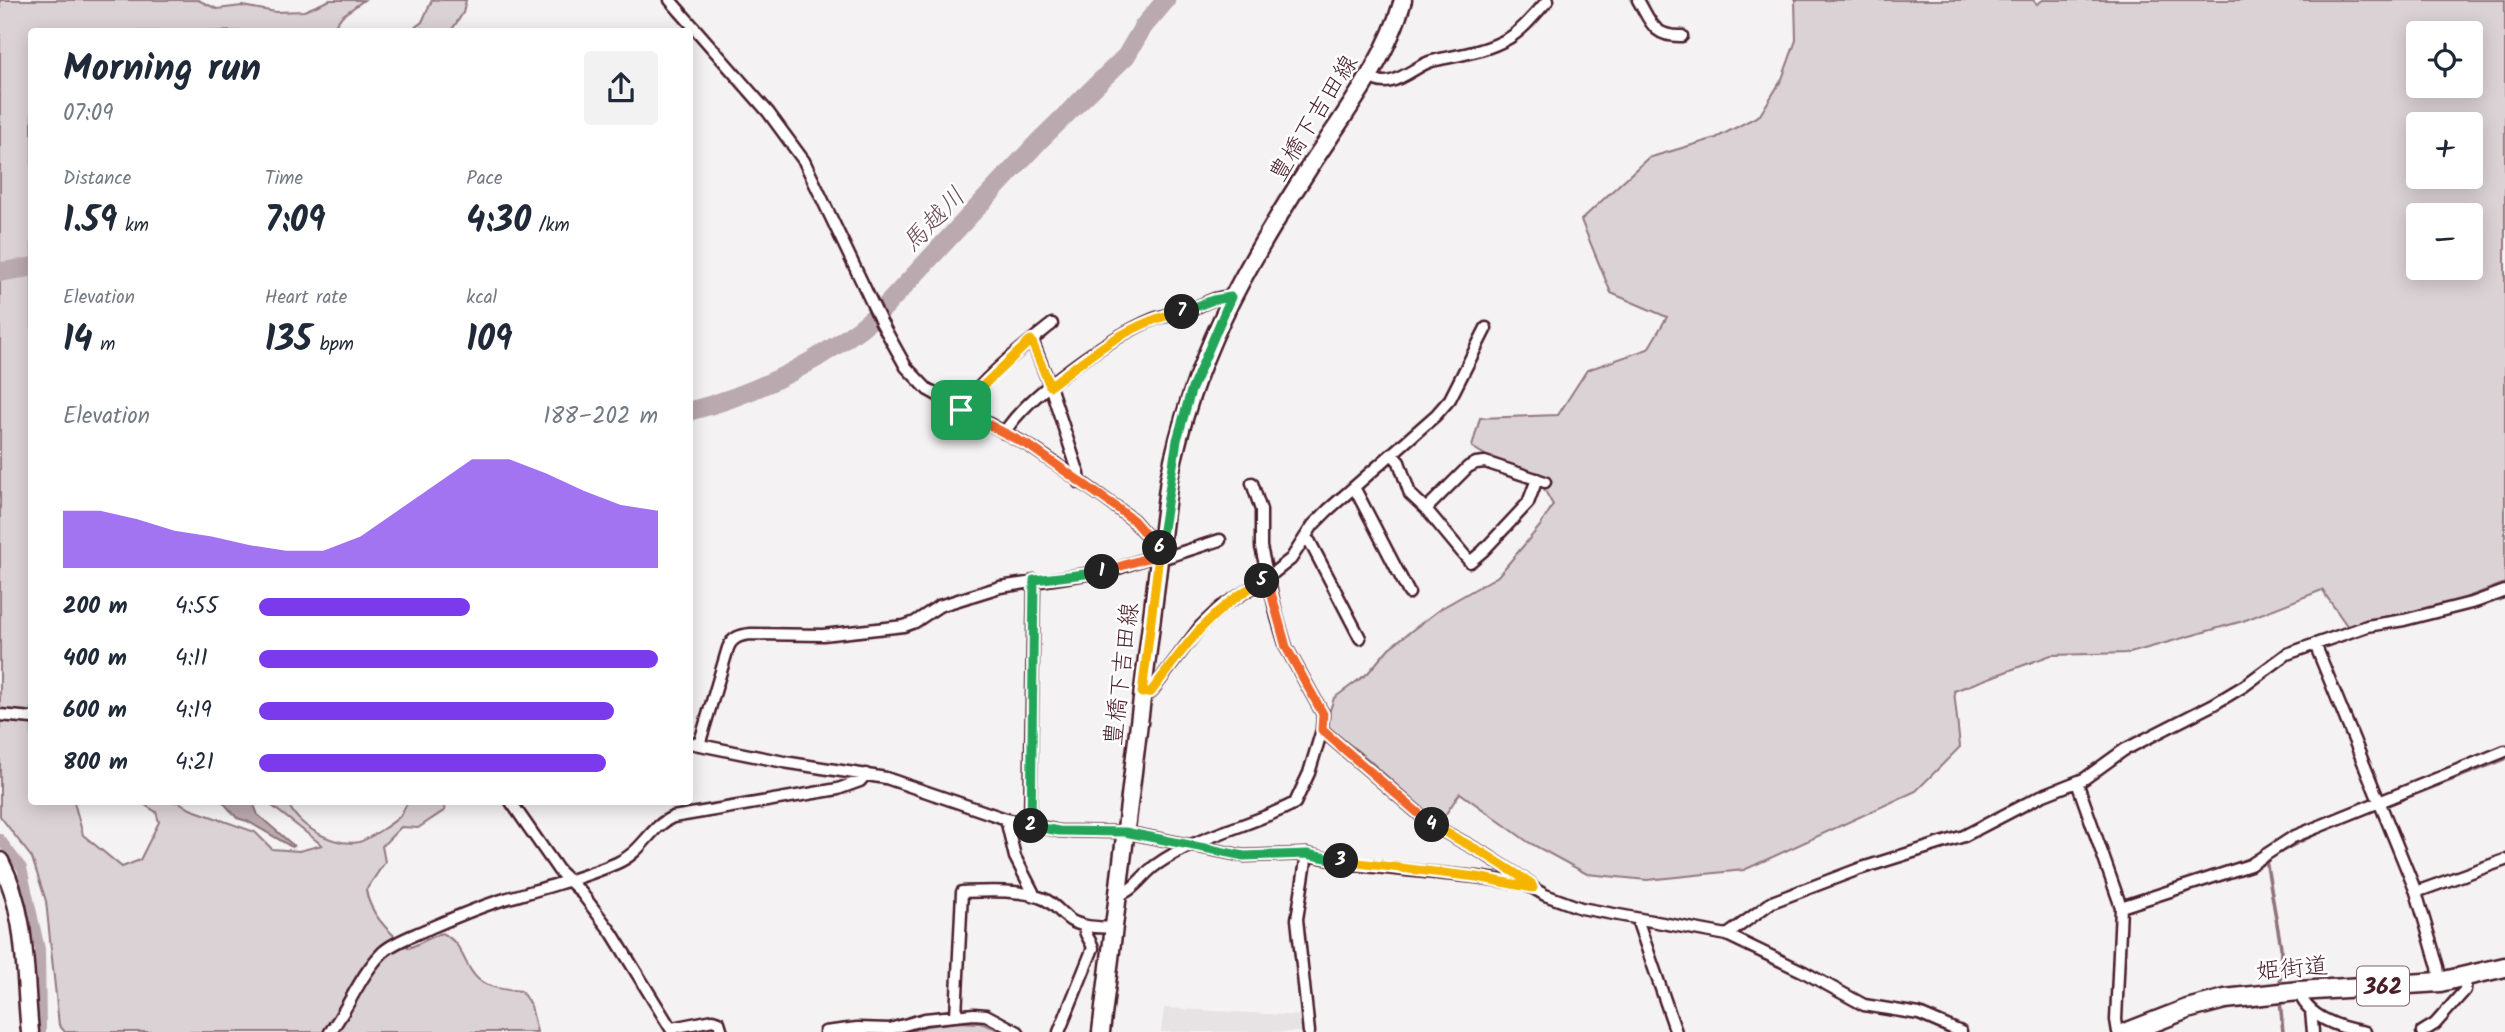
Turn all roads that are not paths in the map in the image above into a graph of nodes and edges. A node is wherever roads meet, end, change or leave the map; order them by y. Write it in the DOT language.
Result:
graph roads {
  1 [pos="670,0"];
  2 [pos="1403,0"];
  3 [pos="1548,0"];
  4 [pos="1638,0"];
  5 [pos="1682,36"];
  6 [pos="1368,75"];
  7 [pos="1231,297"];
  8 [pos="1052,324"];
  9 [pos="1486,328"];
  10 [pos="1031,340"];
  11 [pos="1050,386"];
  12 [pos="961,410"];
  13 [pos="1004,433"];
  14 [pos="1392,454"];
  15 [pos="1080,483"];
  16 [pos="1252,483"];
  17 [pos="1354,486"];
  18 [pos="1426,509"];
  19 [pos="1305,538"];
  20 [pos="1220,540"];
  21 [pos="1160,552"];
  22 [pos="1267,578"];
  23 [pos="1034,580"];
  24 [pos="2505,591"];
  25 [pos="1409,593"];
  26 [pos="1360,638"];
  27 [pos="2315,644"];
  28 [pos="1142,693"];
  29 [pos="0,715"];
  30 [pos="28,718"];
  31 [pos="1322,730"];
  32 [pos="694,744"];
  33 [pos="2505,751"];
  34 [pos="866,774"];
  35 [pos="2077,782"];
  36 [pos="513,805"];
  37 [pos="2381,806"];
  38 [pos="1006,819"];
  39 [pos="1030,826"];
  40 [pos="1125,832"];
  41 [pos="1187,845"];
  42 [pos="1307,854"];
  43 [pos="2505,860"];
  44 [pos="0,861"];
  45 [pos="568,882"];
  46 [pos="1533,888"];
  47 [pos="2416,892"];
  48 [pos="1118,895"];
  49 [pos="1032,897"];
  50 [pos="2121,907"];
  51 [pos="1641,921"];
  52 [pos="1084,926"];
  53 [pos="1113,928"];
  54 [pos="1727,935"];
  55 [pos="2505,967"];
  56 [pos="2466,978"];
  57 [pos="2440,982"];
  58 [pos="2287,992"];
  59 [pos="2311,1011"];
  60 [pos="956,1016"];
  61 [pos="672,1030"];
  62 [pos="857,1030"];
  63 [pos="30,1032"];
  64 [pos="330,1032"];
  65 [pos="722,1032"];
  66 [pos="825,1032"];
  67 [pos="1018,1032"];
  68 [pos="1059,1032"];
  69 [pos="1101,1032"];
  70 [pos="1309,1032"];
  71 [pos="1676,1032"];
  72 [pos="1961,1032"];
  73 [pos="2118,1032"];
  74 [pos="2128,1032"];
  75 [pos="2313,1032"];
  76 [pos="2365,1032"];
  77 [pos="2422,1032"];
  1 -- 12 [label="street"];
  2 -- 6 [label="main road, 豊橋下吉田線"];
  3 -- 6 [label="street"];
  4 -- 5 [label="street"];
  6 -- 7 [label="main road, 豊橋下吉田線"];
  7 -- 11 [label="street"];
  7 -- 21 [label="main road, 豊橋下吉田線"];
  8 -- 10 [label="street"];
  9 -- 14 [label="street"];
  10 -- 11 [label="street"];
  10 -- 12 [label="street"];
  11 -- 13 [label="street"];
  11 -- 15 [label="street"];
  12 -- 13 [label="street"];
  13 -- 15 [label="street"];
  14 -- 17 [label="street"];
  14 -- 18 [label="street"];
  15 -- 21 [label="street"];
  16 -- 22 [label="street"];
  17 -- 19 [label="street"];
  17 -- 25 [label="street"];
  18 -- 18 [label="street"];
  19 -- 22 [label="street"];
  19 -- 26 [label="street"];
  20 -- 21 [label="street"];
  21 -- 23 [label="street"];
  21 -- 28 [label="main road, 豊橋下吉田線"];
  22 -- 28 [label="street"];
  22 -- 31 [label="street"];
  23 -- 32 [label="street"];
  23 -- 39 [label="street"];
  24 -- 27 [label="street"];
  27 -- 35 [label="street"];
  27 -- 37 [label="street"];
  28 -- 40 [label="main road, 豊橋下吉田線"];
  29 -- 30 [label="street"];
  31 -- 41 [label="street"];
  31 -- 46 [label="street"];
  32 -- 34 [label="street"];
  33 -- 37 [label="street"];
  34 -- 38 [label="street"];
  34 -- 45 [label="street"];
  35 -- 50 [label="street"];
  35 -- 54 [label="street"];
  36 -- 45 [label="street"];
  37 -- 47 [label="street"];
  37 -- 50 [label="street"];
  38 -- 39 [label="street"];
  38 -- 49 [label="street"];
  39 -- 40 [label="street"];
  40 -- 41 [label="street"];
  40 -- 48 [label="main road, 豊橋下吉田線"];
  41 -- 42 [label="street"];
  41 -- 48 [label="street"];
  42 -- 46 [label="street"];
  42 -- 70 [label="street"];
  43 -- 47 [label="street"];
  44 -- 63 [label="main road"];
  45 -- 61 [label="street"];
  45 -- 64 [label="street"];
  46 -- 51 [label="street"];
  47 -- 57 [label="street"];
  48 -- 53 [label="main road, 豊橋下吉田線"];
  49 -- 52 [label="street"];
  49 -- 60 [label="street"];
  50 -- 73 [label="street"];
  51 -- 54 [label="street"];
  51 -- 71 [label="street"];
  52 -- 53 [label="street"];
  52 -- 68 [label="street"];
  53 -- 69 [label="main road, 豊橋下吉田線"];
  54 -- 72 [label="street"];
  55 -- 56 [label="highway, 姫街道 / 362"];
  56 -- 57 [label="highway, 姫街道 / 362"];
  56 -- 77 [label="street"];
  57 -- 58 [label="highway, 姫街道 / 362"];
  58 -- 59 [label="street"];
  58 -- 74 [label="highway, 姫街道 / 362"];
  59 -- 75 [label="street"];
  59 -- 76 [label="street"];
  60 -- 62 [label="street"];
  60 -- 67 [label="street"];
  61 -- 65 [label="street"];
  62 -- 66 [label="street"];
}
